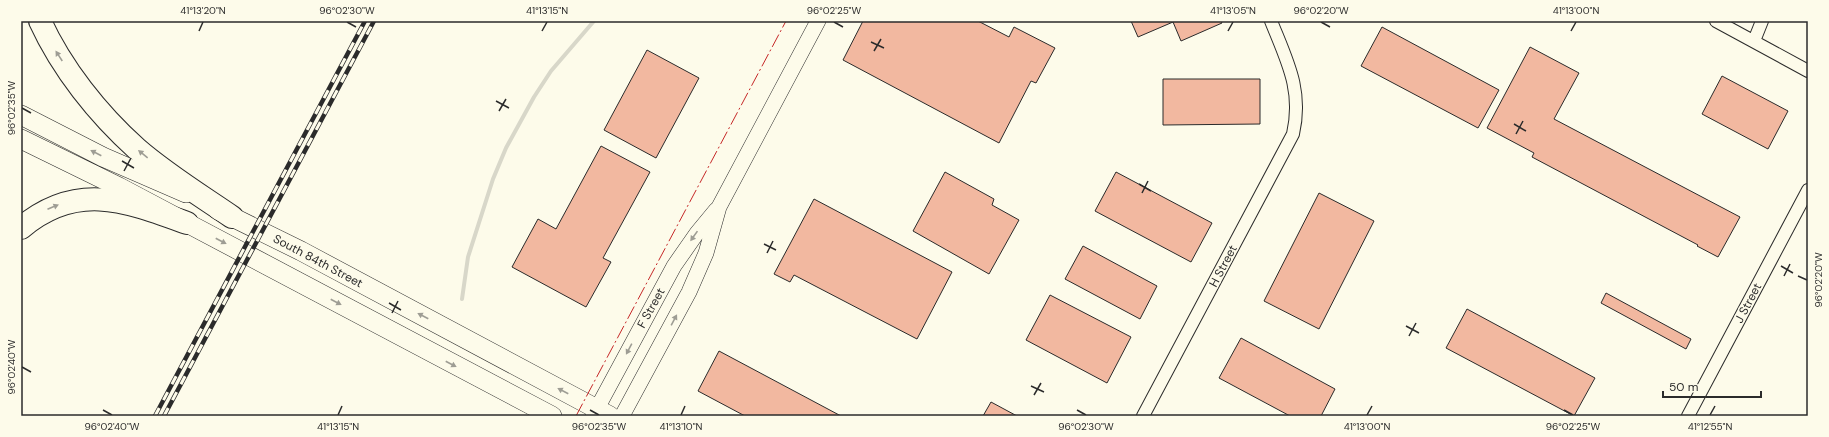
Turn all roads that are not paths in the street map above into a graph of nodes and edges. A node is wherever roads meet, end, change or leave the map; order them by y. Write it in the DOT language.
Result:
graph roads {
  1 [pos="40,21"];
  2 [pos="818,21"];
  3 [pos="1271,21"];
  4 [pos="1716,21"];
  5 [pos="1762,21"];
  6 [pos="1754,41"];
  7 [pos="1808,71"];
  8 [pos="21,115"];
  9 [pos="21,139"];
  10 [pos="1808,190"];
  11 [pos="720,206"];
  12 [pos="232,216"];
  13 [pos="187,223"];
  14 [pos="21,228"];
  15 [pos="600,414"];
  16 [pos="552,416"];
  17 [pos="622,416"];
  18 [pos="1143,416"];
  19 [pos="1688,416"];
  12 -- 1 [label="highway, one-way"];
  2 -- 11 [label="street, F Street"];
  3 -- 18 [label="street, H Street"];
  4 -- 6 [label="street"];
  5 -- 6 [label="street"];
  6 -- 7 [label="street"];
  12 -- 8 [label="main road, South 84th Street, one-way"];
  9 -- 13 [label="main road"];
  10 -- 19 [label="street, J Street"];
  11 -- 15 [label="street, F Street, one-way"];
  17 -- 11 [label="street, F Street, one-way"];
  15 -- 12 [label="main road, South 84th Street, one-way"];
  14 -- 13 [label="highway, one-way"];
  13 -- 16 [label="main road, one-way"];
}
